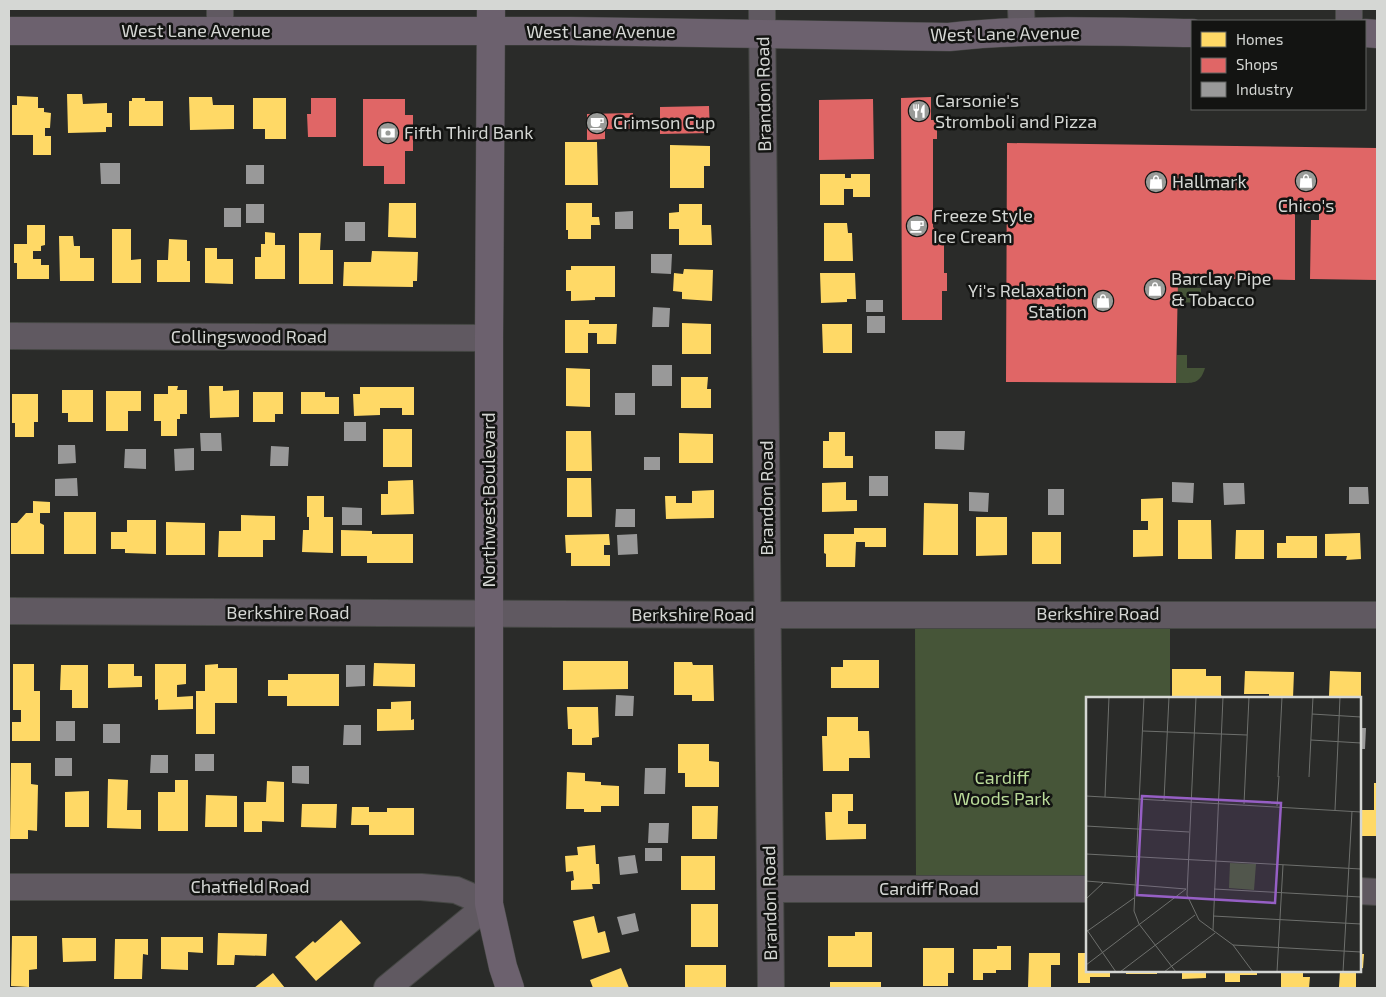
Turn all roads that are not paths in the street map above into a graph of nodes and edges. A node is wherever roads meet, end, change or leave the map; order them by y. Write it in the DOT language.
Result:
graph roads {
  1 [pos="220,19"];
  2 [pos="492,20"];
  3 [pos="763,21"];
  4 [pos="1022,21"];
  5 [pos="9,31"];
  6 [pos="1191,33"];
  7 [pos="9,336"];
  8 [pos="489,338"];
  9 [pos="9,611"];
  10 [pos="489,614"];
  11 [pos="1377,615"];
  12 [pos="768,616"];
  13 [pos="9,886"];
  14 [pos="770,889"];
  15 [pos="1086,889"];
  16 [pos="1361,892"];
  17 [pos="1377,892"];
  18 [pos="489,904"];
  19 [pos="387,988"];
  20 [pos="510,988"];
  21 [pos="771,988"];
  1 -- 2 [label="main road, West Lane Avenue"];
  1 -- 5 [label="main road, West Lane Avenue"];
  2 -- 3 [label="main road, West Lane Avenue"];
  2 -- 8 [label="main road, Northwest Boulevard"];
  3 -- 4 [label="main road, West Lane Avenue"];
  3 -- 12 [label="street, Brandon Road"];
  4 -- 6 [label="main road, West Lane Avenue"];
  7 -- 8 [label="street, Collingswood Road"];
  8 -- 10 [label="main road, Northwest Boulevard"];
  9 -- 10 [label="street, Berkshire Road"];
  10 -- 12 [label="street, Berkshire Road"];
  10 -- 18 [label="main road, Northwest Boulevard"];
  11 -- 12 [label="street, Berkshire Road"];
  12 -- 14 [label="street, Brandon Road"];
  13 -- 18 [label="street, Chatfield Road"];
  14 -- 15 [label="street, Cardiff Road"];
  14 -- 21 [label="street, Brandon Road"];
  16 -- 17 [label="street"];
  18 -- 19 [label="street"];
  18 -- 20 [label="main road, Northwest Boulevard"];
}
